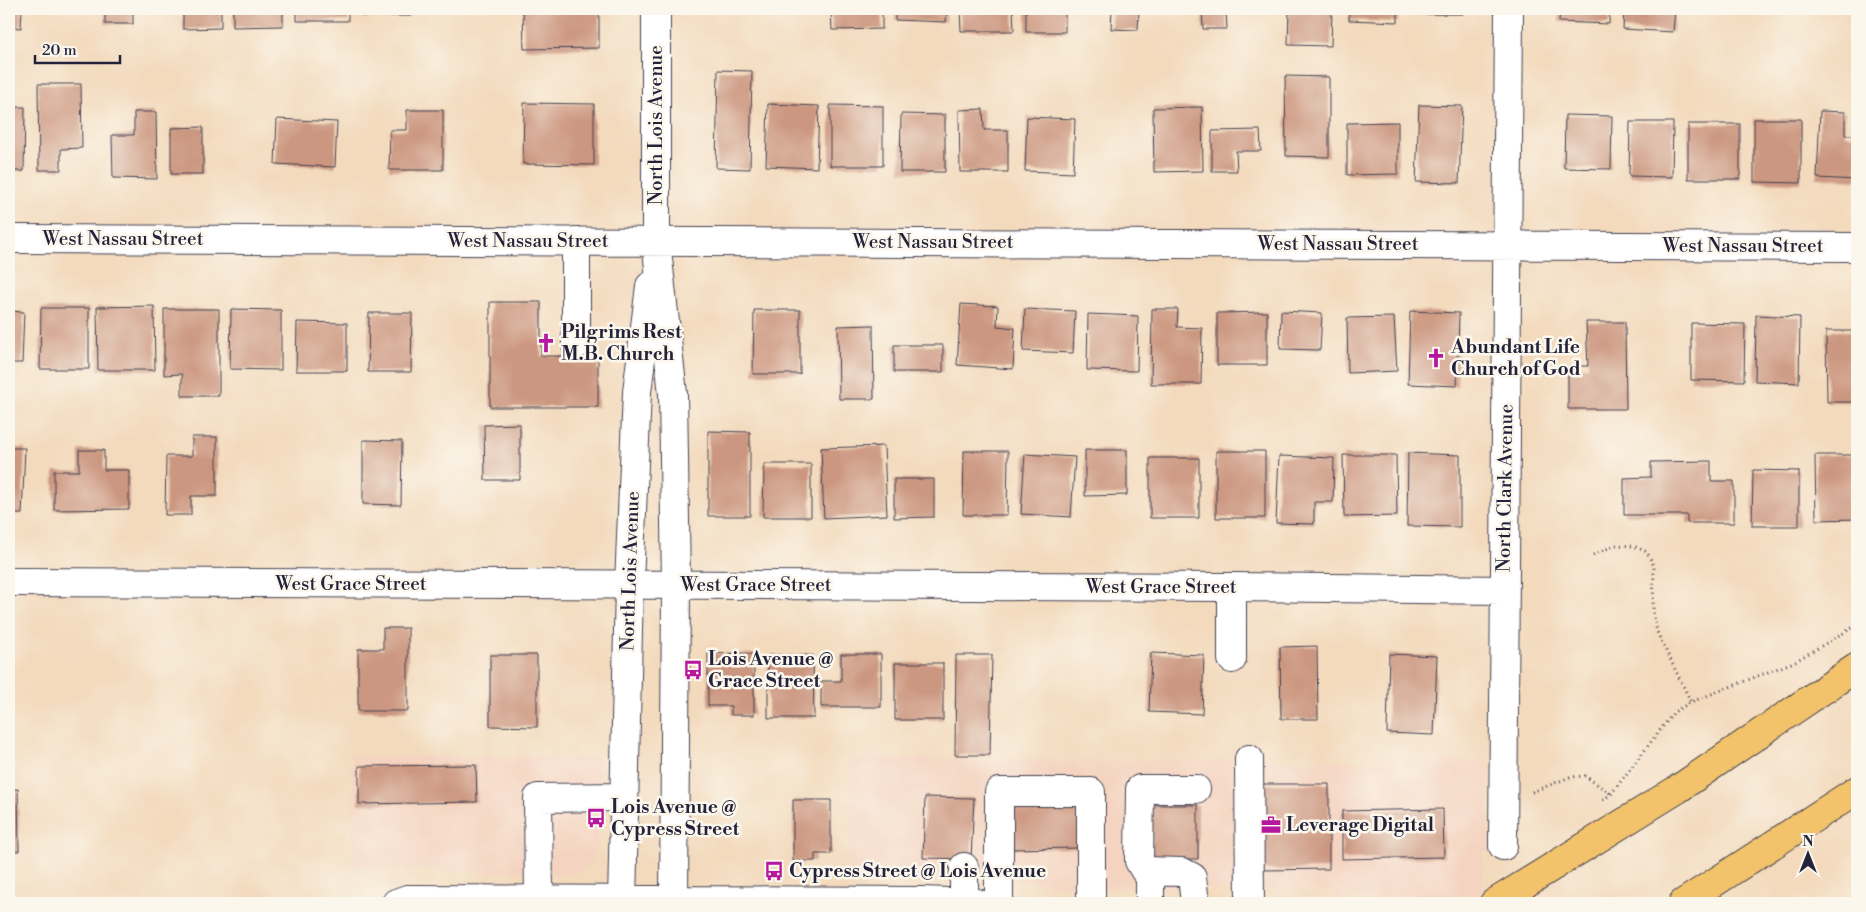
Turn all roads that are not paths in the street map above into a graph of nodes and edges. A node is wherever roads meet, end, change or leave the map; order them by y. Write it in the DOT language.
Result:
graph roads {
  1 [pos="656,9"];
  2 [pos="1509,9"];
  3 [pos="9,239"];
  4 [pos="576,241"];
  5 [pos="656,241"];
  6 [pos="1508,246"];
  7 [pos="1857,247"];
  8 [pos="576,345"];
  9 [pos="9,582"];
  10 [pos="629,585"];
  11 [pos="676,585"];
  12 [pos="1232,587"];
  13 [pos="1504,590"];
  14 [pos="1232,659"];
  15 [pos="1857,667"];
  16 [pos="1249,759"];
  17 [pos="1196,790"];
  18 [pos="624,797"];
  19 [pos="1847,797"];
  20 [pos="1502,846"];
  21 [pos="964,866"];
  22 [pos="1150,872"];
  23 [pos="539,899"];
  24 [pos="622,902"];
  25 [pos="674,902"];
  26 [pos="396,903"];
  27 [pos="964,903"];
  28 [pos="976,903"];
  29 [pos="999,903"];
  30 [pos="1091,903"];
  31 [pos="1150,903"];
  32 [pos="1195,903"];
  33 [pos="1250,903"];
  34 [pos="1494,903"];
  35 [pos="1683,903"];
  1 -- 5 [label="street, North Lois Avenue"];
  2 -- 6 [label="street, North Clark Avenue"];
  3 -- 4 [label="street, West Nassau Street"];
  4 -- 5 [label="street, West Nassau Street"];
  4 -- 8 [label="street"];
  5 -- 6 [label="street, West Nassau Street"];
  5 -- 10 [label="street, North Lois Avenue"];
  5 -- 11 [label="street, North Lois Avenue"];
  6 -- 7 [label="street, West Nassau Street"];
  6 -- 13 [label="street, North Clark Avenue"];
  9 -- 10 [label="street, West Grace Street"];
  10 -- 11 [label="street, West Grace Street"];
  10 -- 18 [label="street, North Lois Avenue"];
  11 -- 12 [label="street, West Grace Street"];
  11 -- 25 [label="street, North Lois Avenue"];
  12 -- 13 [label="street, West Grace Street"];
  12 -- 14 [label="street"];
  13 -- 20 [label="street, North Clark Avenue"];
  15 -- 34 [label="highway"];
  16 -- 33 [label="street"];
  17 -- 22 [label="street"];
  18 -- 23 [label="street"];
  18 -- 24 [label="street, North Lois Avenue"];
  19 -- 35 [label="highway"];
  21 -- 27 [label="street"];
  22 -- 31 [label="street"];
  22 -- 32 [label="street"];
  23 -- 24 [label="street"];
  23 -- 26 [label="street"];
  24 -- 25 [label="street"];
  25 -- 27 [label="street"];
  27 -- 28 [label="street"];
  29 -- 30 [label="street"];
}
